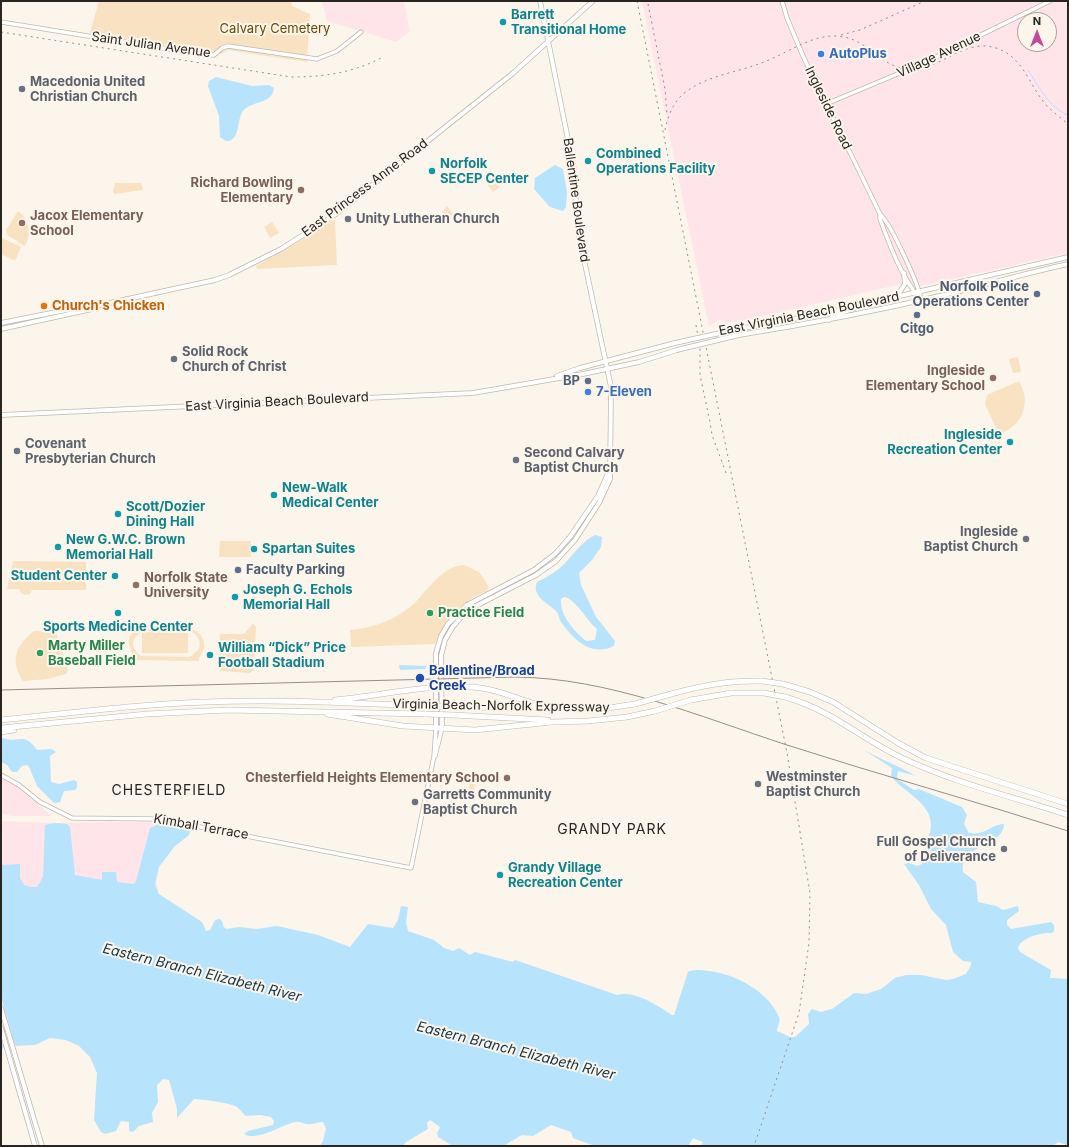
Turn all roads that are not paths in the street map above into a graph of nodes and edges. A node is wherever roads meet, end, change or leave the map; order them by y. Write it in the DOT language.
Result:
graph roads {
  1 [pos="540,1"];
  2 [pos="593,1"];
  3 [pos="782,1"];
  4 [pos="1050,1"];
  5 [pos="1,22"];
  6 [pos="361,32"];
  7 [pos="548,41"];
  8 [pos="826,104"];
  9 [pos="880,214"];
  10 [pos="1068,257"];
  11 [pos="1068,264"];
  12 [pos="904,273"];
  13 [pos="920,292"];
  14 [pos="915,293"];
  15 [pos="896,297"];
  16 [pos="921,300"];
  17 [pos="100,305"];
  18 [pos="860,305"];
  19 [pos="820,314"];
  20 [pos="829,320"];
  21 [pos="1,323"];
  22 [pos="1,329"];
  23 [pos="606,362"];
  24 [pos="608,368"];
  25 [pos="552,378"];
  26 [pos="1,415"];
  27 [pos="609,471"];
  28 [pos="442,687"];
  29 [pos="436,688"];
  30 [pos="314,702"];
  31 [pos="591,709"];
  32 [pos="313,710"];
  33 [pos="45,716"];
  34 [pos="1,717"];
  35 [pos="1,720"];
  36 [pos="591,721"];
  37 [pos="37,725"];
  38 [pos="1,728"];
  39 [pos="439,728"];
  40 [pos="1,732"];
  41 [pos="1,775"];
  42 [pos="1068,804"];
  43 [pos="1068,814"];
  44 [pos="411,868"];
  45 [pos="1,1008"];
  46 [pos="1,1028"];
  47 [pos="35,1146"];
  48 [pos="42,1146"];
  1 -- 7 [label="main road, Ballentine Boulevard"];
  2 -- 7 [label="main road, East Princess Anne Road"];
  3 -- 8 [label="street, Ingleside Road"];
  4 -- 8 [label="street, Village Avenue"];
  5 -- 6 [label="street, Saint Julian Avenue"];
  7 -- 17 [label="main road, East Princess Anne Road"];
  7 -- 23 [label="main road, Ballentine Boulevard"];
  8 -- 9 [label="street, Ingleside Road"];
  9 -- 12 [label="street, Ingleside Road"];
  9 -- 13 [label="street, Ingleside Road"];
  10 -- 13 [label="main road, East Virginia Beach Boulevard"];
  11 -- 16 [label="main road, East Virginia Beach Boulevard"];
  12 -- 14 [label="street, Ingleside Road"];
  12 -- 15 [label="main road"];
  13 -- 14 [label="main road, East Virginia Beach Boulevard"];
  13 -- 16 [label="street, Ingleside Road"];
  14 -- 15 [label="main road, East Virginia Beach Boulevard"];
  14 -- 16 [label="street, Ingleside Road"];
  15 -- 18 [label="main road, East Virginia Beach Boulevard"];
  16 -- 20 [label="main road, East Virginia Beach Boulevard"];
  17 -- 21 [label="main road, East Princess Anne Road"];
  17 -- 22 [label="main road, East Princess Anne Road"];
  18 -- 19 [label="main road, East Virginia Beach Boulevard"];
  18 -- 20 [label="main road"];
  19 -- 20 [label="main road"];
  19 -- 23 [label="main road, East Virginia Beach Boulevard, bridge"];
  20 -- 24 [label="main road, East Virginia Beach Boulevard, bridge"];
  23 -- 24 [label="main road, Ballentine Boulevard"];
  23 -- 25 [label="main road, East Virginia Beach Boulevard"];
  24 -- 25 [label="main road, East Virginia Beach Boulevard"];
  24 -- 27 [label="main road, Ballentine Boulevard"];
  25 -- 26 [label="main road, East Virginia Beach Boulevard"];
  27 -- 28 [label="main road, Ballentine Boulevard"];
  27 -- 29 [label="main road, Ballentine Boulevard"];
  28 -- 29 [label="highway"];
  28 -- 31 [label="highway"];
  28 -- 39 [label="main road, Ballentine Boulevard"];
  29 -- 30 [label="highway"];
  29 -- 39 [label="main road, Ballentine Boulevard"];
  30 -- 31 [label="highway, Virginia Beach-Norfolk Expressway, bridge"];
  30 -- 33 [label="highway, Virginia Beach-Norfolk Expressway"];
  31 -- 42 [label="highway, Virginia Beach-Norfolk Expressway, bridge"];
  32 -- 36 [label="highway, Virginia Beach-Norfolk Expressway, bridge"];
  32 -- 37 [label="highway, Virginia Beach-Norfolk Expressway"];
  32 -- 39 [label="highway"];
  33 -- 34 [label="highway"];
  33 -- 35 [label="highway, Virginia Beach-Norfolk Expressway"];
  36 -- 39 [label="highway"];
  36 -- 43 [label="highway, Virginia Beach-Norfolk Expressway, bridge"];
  37 -- 38 [label="highway, Virginia Beach-Norfolk Expressway"];
  37 -- 40 [label="highway"];
  39 -- 44 [label="street, Ballentine Boulevard"];
  41 -- 44 [label="street, Kimball Terrace"];
  45 -- 48 [label="main road"];
  46 -- 47 [label="main road"];
}
